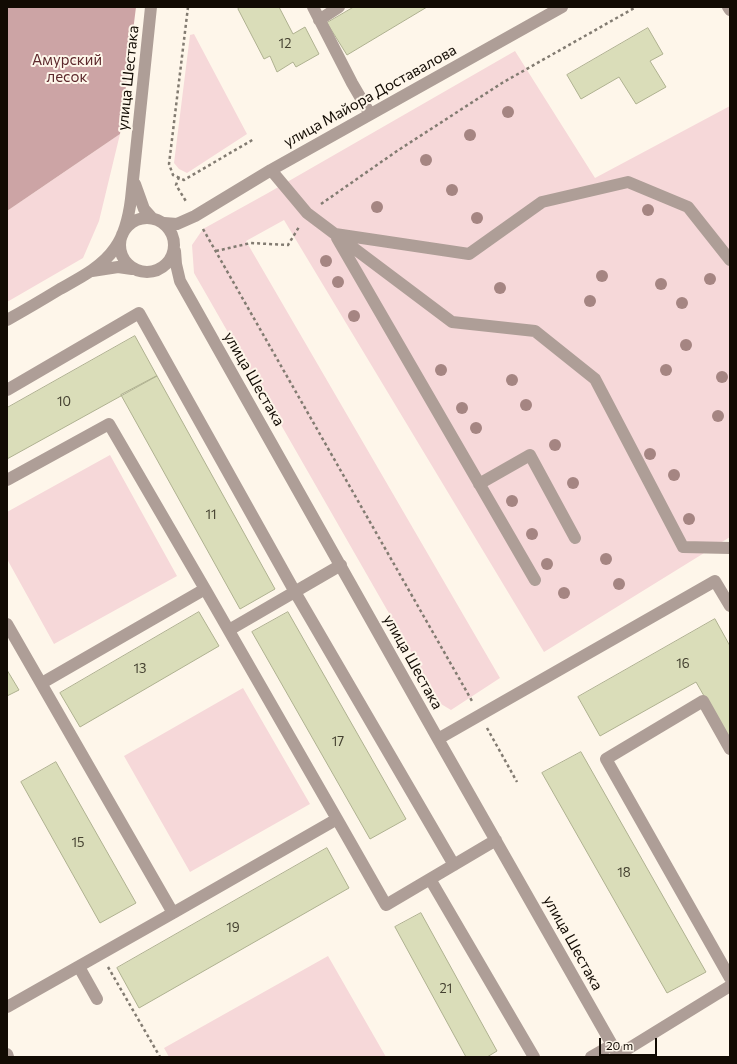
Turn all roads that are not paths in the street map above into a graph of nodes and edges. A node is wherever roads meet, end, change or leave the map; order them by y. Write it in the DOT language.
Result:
graph roads {
  1 [pos="151,7"];
  2 [pos="313,7"];
  3 [pos="339,7"];
  4 [pos="562,7"];
  5 [pos="728,7"];
  6 [pos="730,10"];
  7 [pos="319,20"];
  8 [pos="370,114"];
  9 [pos="271,170"];
  10 [pos="133,175"];
  11 [pos="195,216"];
  12 [pos="152,218"];
  13 [pos="164,223"];
  14 [pos="334,234"];
  15 [pos="122,235"];
  16 [pos="175,246"];
  17 [pos="730,260"];
  18 [pos="132,268"];
  19 [pos="159,270"];
  20 [pos="92,271"];
  21 [pos="180,281"];
  22 [pos="7,320"];
  23 [pos="7,390"];
  24 [pos="7,480"];
  25 [pos="479,484"];
  26 [pos="576,538"];
  27 [pos="730,548"];
  28 [pos="341,565"];
  29 [pos="535,580"];
  30 [pos="205,589"];
  31 [pos="295,592"];
  32 [pos="729,598"];
  33 [pos="7,624"];
  34 [pos="229,630"];
  35 [pos="42,683"];
  36 [pos="438,739"];
  37 [pos="730,749"];
  38 [pos="337,819"];
  39 [pos="496,840"];
  40 [pos="454,865"];
  41 [pos="430,879"];
  42 [pos="173,913"];
  43 [pos="79,967"];
  44 [pos="730,978"];
  45 [pos="730,986"];
  46 [pos="97,999"];
  47 [pos="7,1008"];
  48 [pos="616,1052"];
  49 [pos="534,1057"];
  50 [pos="591,1057"];
  1 -- 10 [label="street, улица Шестака"];
  2 -- 7 [label="street"];
  3 -- 7 [label="street"];
  4 -- 8 [label="street, улица Майора Доставалова"];
  5 -- 6 [label="street"];
  7 -- 8 [label="street"];
  8 -- 9 [label="street, улица Майора Доставалова"];
  9 -- 11 [label="street, улица Майора Доставалова"];
  9 -- 14 [label="street"];
  10 -- 12 [label="street, улица Шестака"];
  10 -- 15 [label="street, улица Шестака"];
  11 -- 13 [label="street, улица Майора Доставалова"];
  11 -- 16 [label="street, улица Майора Доставалова"];
  12 -- 13 [label="street"];
  12 -- 15 [label="street"];
  13 -- 16 [label="street"];
  14 -- 17 [label="street"];
  14 -- 25 [label="street"];
  14 -- 27 [label="street"];
  15 -- 18 [label="street"];
  15 -- 20 [label="street"];
  16 -- 19 [label="street"];
  16 -- 21 [label="street, улица Шестака"];
  18 -- 19 [label="street"];
  18 -- 20 [label="street"];
  19 -- 21 [label="street"];
  20 -- 22 [label="street"];
  21 -- 28 [label="street, улица Шестака"];
  23 -- 31 [label="street"];
  24 -- 30 [label="street"];
  25 -- 26 [label="street"];
  25 -- 29 [label="street"];
  28 -- 31 [label="street"];
  28 -- 36 [label="street, улица Шестака"];
  30 -- 34 [label="street"];
  30 -- 35 [label="street"];
  31 -- 34 [label="street"];
  31 -- 40 [label="street"];
  32 -- 36 [label="street"];
  33 -- 35 [label="street"];
  34 -- 38 [label="street"];
  35 -- 42 [label="street"];
  36 -- 39 [label="street, улица Шестака"];
  37 -- 44 [label="street"];
  38 -- 41 [label="street"];
  38 -- 42 [label="street"];
  39 -- 40 [label="street"];
  39 -- 48 [label="street, улица Шестака"];
  40 -- 41 [label="street"];
  41 -- 49 [label="street"];
  42 -- 43 [label="street"];
  43 -- 46 [label="street"];
  43 -- 47 [label="street"];
  45 -- 48 [label="street"];
  48 -- 50 [label="street"];
}
